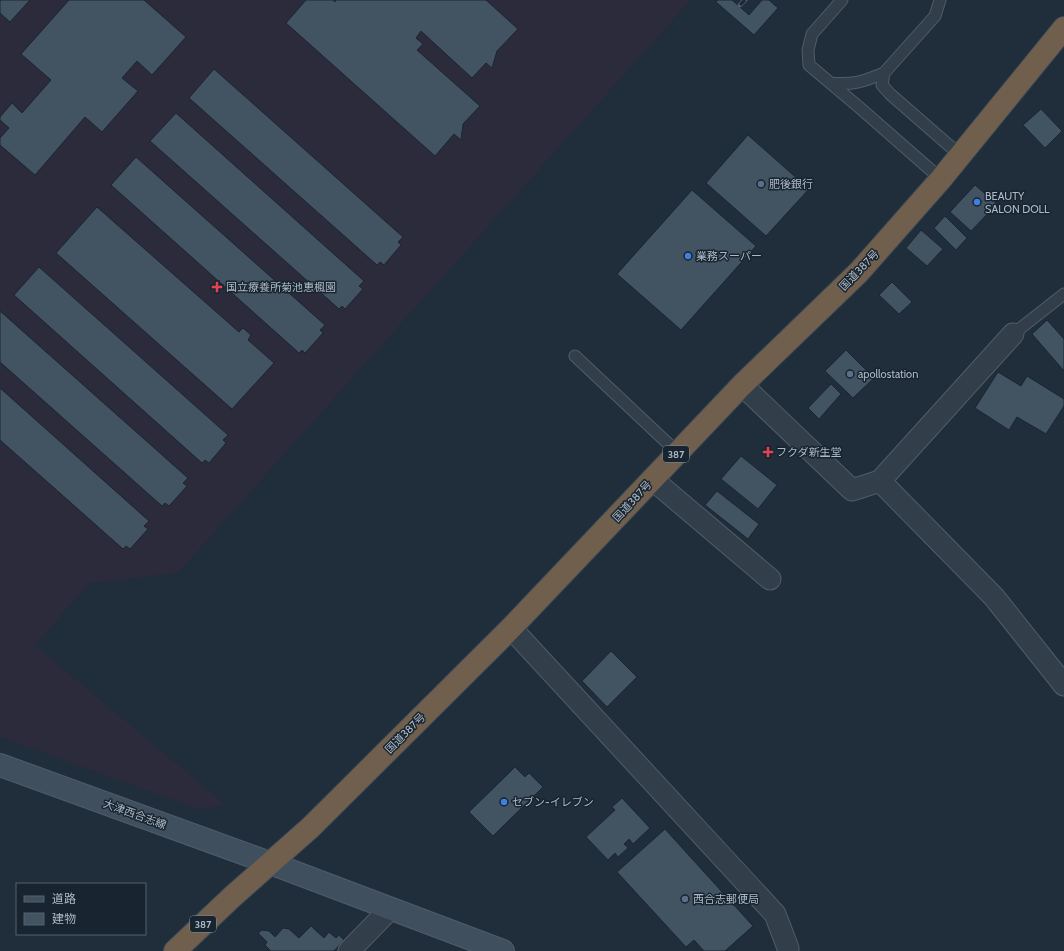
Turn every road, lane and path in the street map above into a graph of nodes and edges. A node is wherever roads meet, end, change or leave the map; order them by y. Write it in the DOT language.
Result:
graph roads {
  1 [pos="842,0"];
  2 [pos="940,0"];
  3 [pos="1064,28"];
  4 [pos="884,73"];
  5 [pos="830,83"];
  6 [pos="960,155"];
  7 [pos="941,179"];
  8 [pos="1064,294"];
  9 [pos="1013,334"];
  10 [pos="575,356"];
  11 [pos="742,386"];
  12 [pos="678,452"];
  13 [pos="652,479"];
  14 [pos="880,481"];
  15 [pos="770,579"];
  16 [pos="511,628"];
  17 [pos="1060,671"];
  18 [pos="0,765"];
  19 [pos="270,863"];
  20 [pos="390,909"];
  21 [pos="175,951"];
  22 [pos="349,951"];
  23 [pos="504,951"];
  24 [pos="788,951"];
  1 -- 5 [label="lane"];
  2 -- 4 [label="lane"];
  3 -- 6 [label="highway, 国道387号 / 387"];
  4 -- 5 [label="lane"];
  4 -- 6 [label="lane"];
  5 -- 7 [label="lane"];
  6 -- 7 [label="highway, 国道387号 / 387"];
  7 -- 11 [label="highway, 国道387号 / 387"];
  8 -- 9 [label="lane"];
  9 -- 14 [label="street"];
  10 -- 12 [label="lane"];
  11 -- 12 [label="highway, 国道387号 / 387"];
  11 -- 14 [label="street"];
  12 -- 13 [label="highway, 国道387号 / 387"];
  13 -- 15 [label="street"];
  13 -- 16 [label="highway, 国道387号 / 387"];
  14 -- 17 [label="street"];
  16 -- 19 [label="highway, 国道387号 / 387"];
  16 -- 24 [label="street"];
  18 -- 19 [label="main road, 大津西合志線"];
  19 -- 20 [label="main road, 大津西合志線"];
  19 -- 21 [label="highway, 国道387号 / 387"];
  20 -- 22 [label="street"];
  20 -- 23 [label="main road, 大津西合志線"];
}
